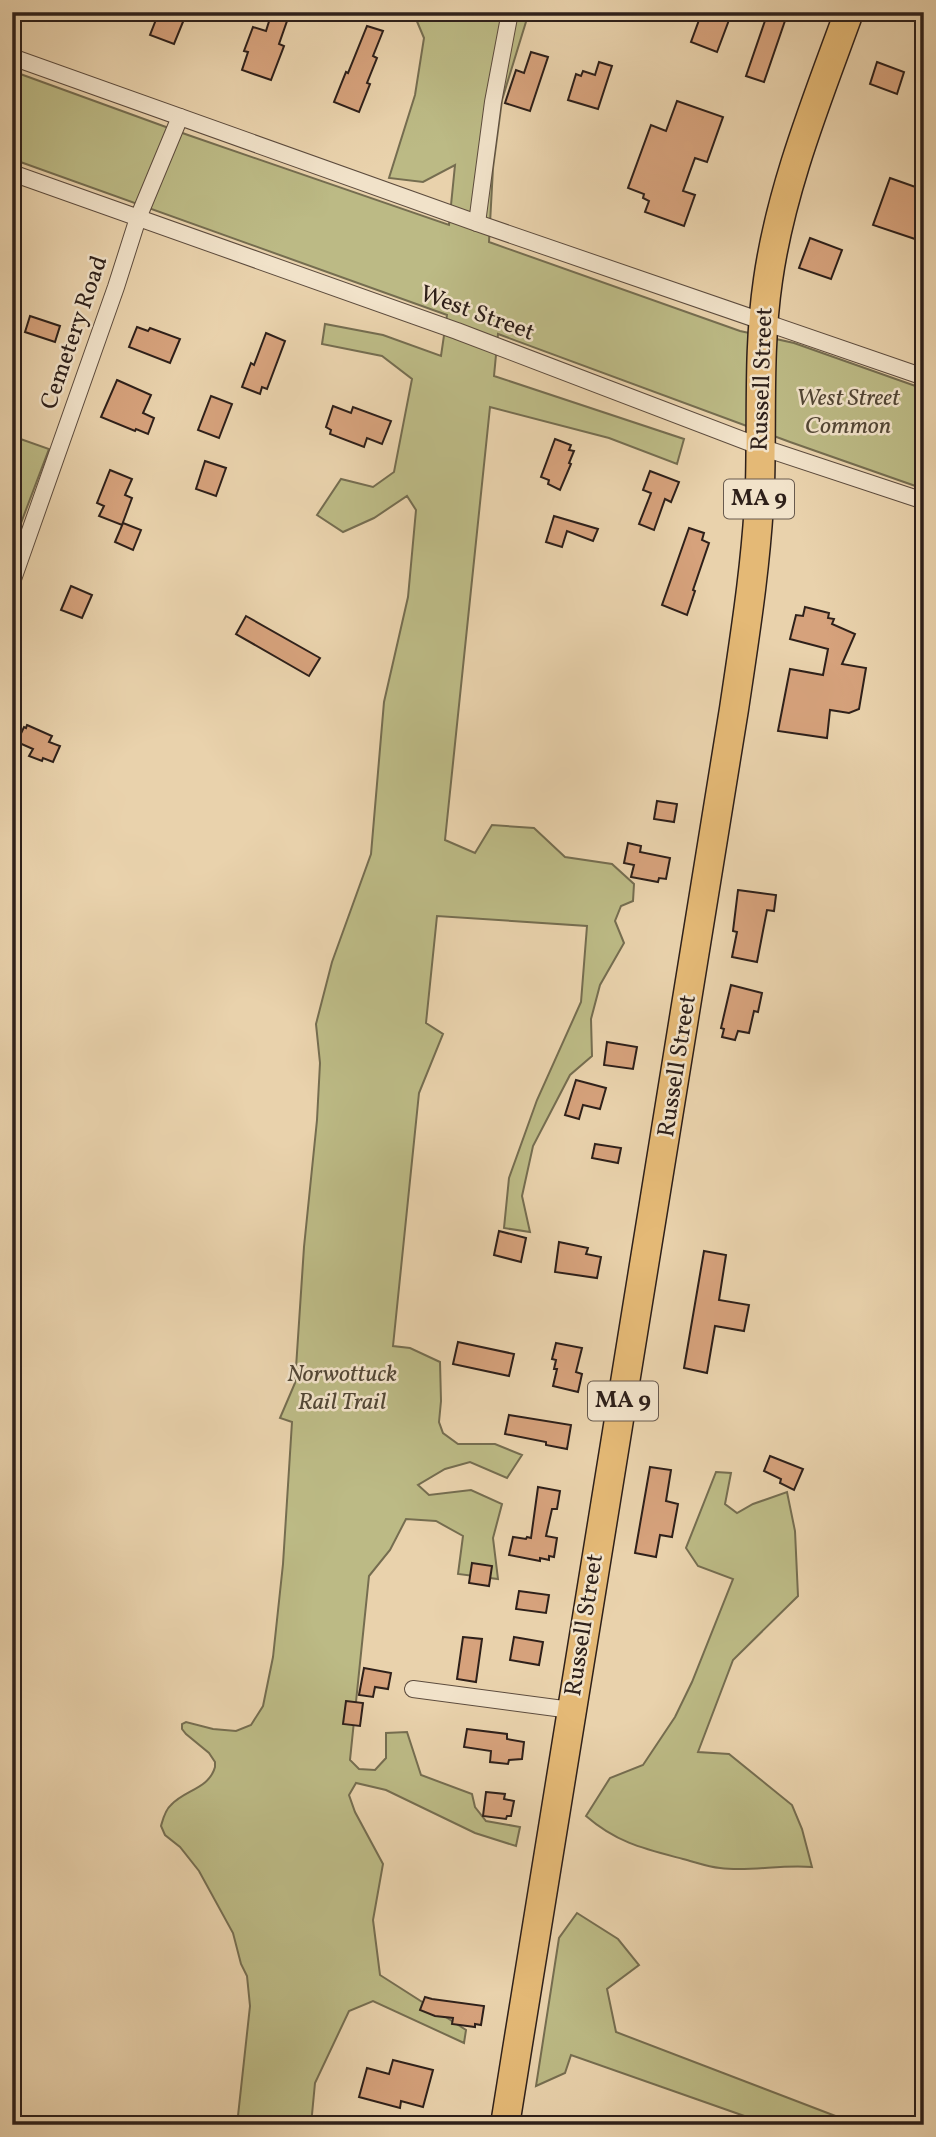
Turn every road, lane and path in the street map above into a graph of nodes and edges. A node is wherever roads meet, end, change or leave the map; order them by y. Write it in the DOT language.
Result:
graph roads {
  1 [pos="510,12"];
  2 [pos="849,12"];
  3 [pos="12,57"];
  4 [pos="180,117"];
  5 [pos="12,173"];
  6 [pos="138,218"];
  7 [pos="477,222"];
  8 [pos="762,321"];
  9 [pos="924,377"];
  10 [pos="761,447"];
  11 [pos="924,502"];
  12 [pos="12,582"];
  13 [pos="413,1689"];
  14 [pos="571,1710"];
  15 [pos="505,2125"];
  1 -- 7 [label="street"];
  2 -- 8 [label="highway, Russell Street / MA 9"];
  3 -- 4 [label="street"];
  4 -- 6 [label="street, Cemetery Road"];
  4 -- 7 [label="street"];
  5 -- 6 [label="street, West Street"];
  6 -- 10 [label="street, West Street"];
  6 -- 12 [label="street, Cemetery Road"];
  7 -- 8 [label="street"];
  8 -- 9 [label="street"];
  8 -- 10 [label="highway, Russell Street / MA 9"];
  10 -- 11 [label="street, West Street"];
  10 -- 14 [label="highway, Russell Street / MA 9"];
  13 -- 14 [label="street"];
  14 -- 15 [label="highway, Russell Street / MA 9"];
}
